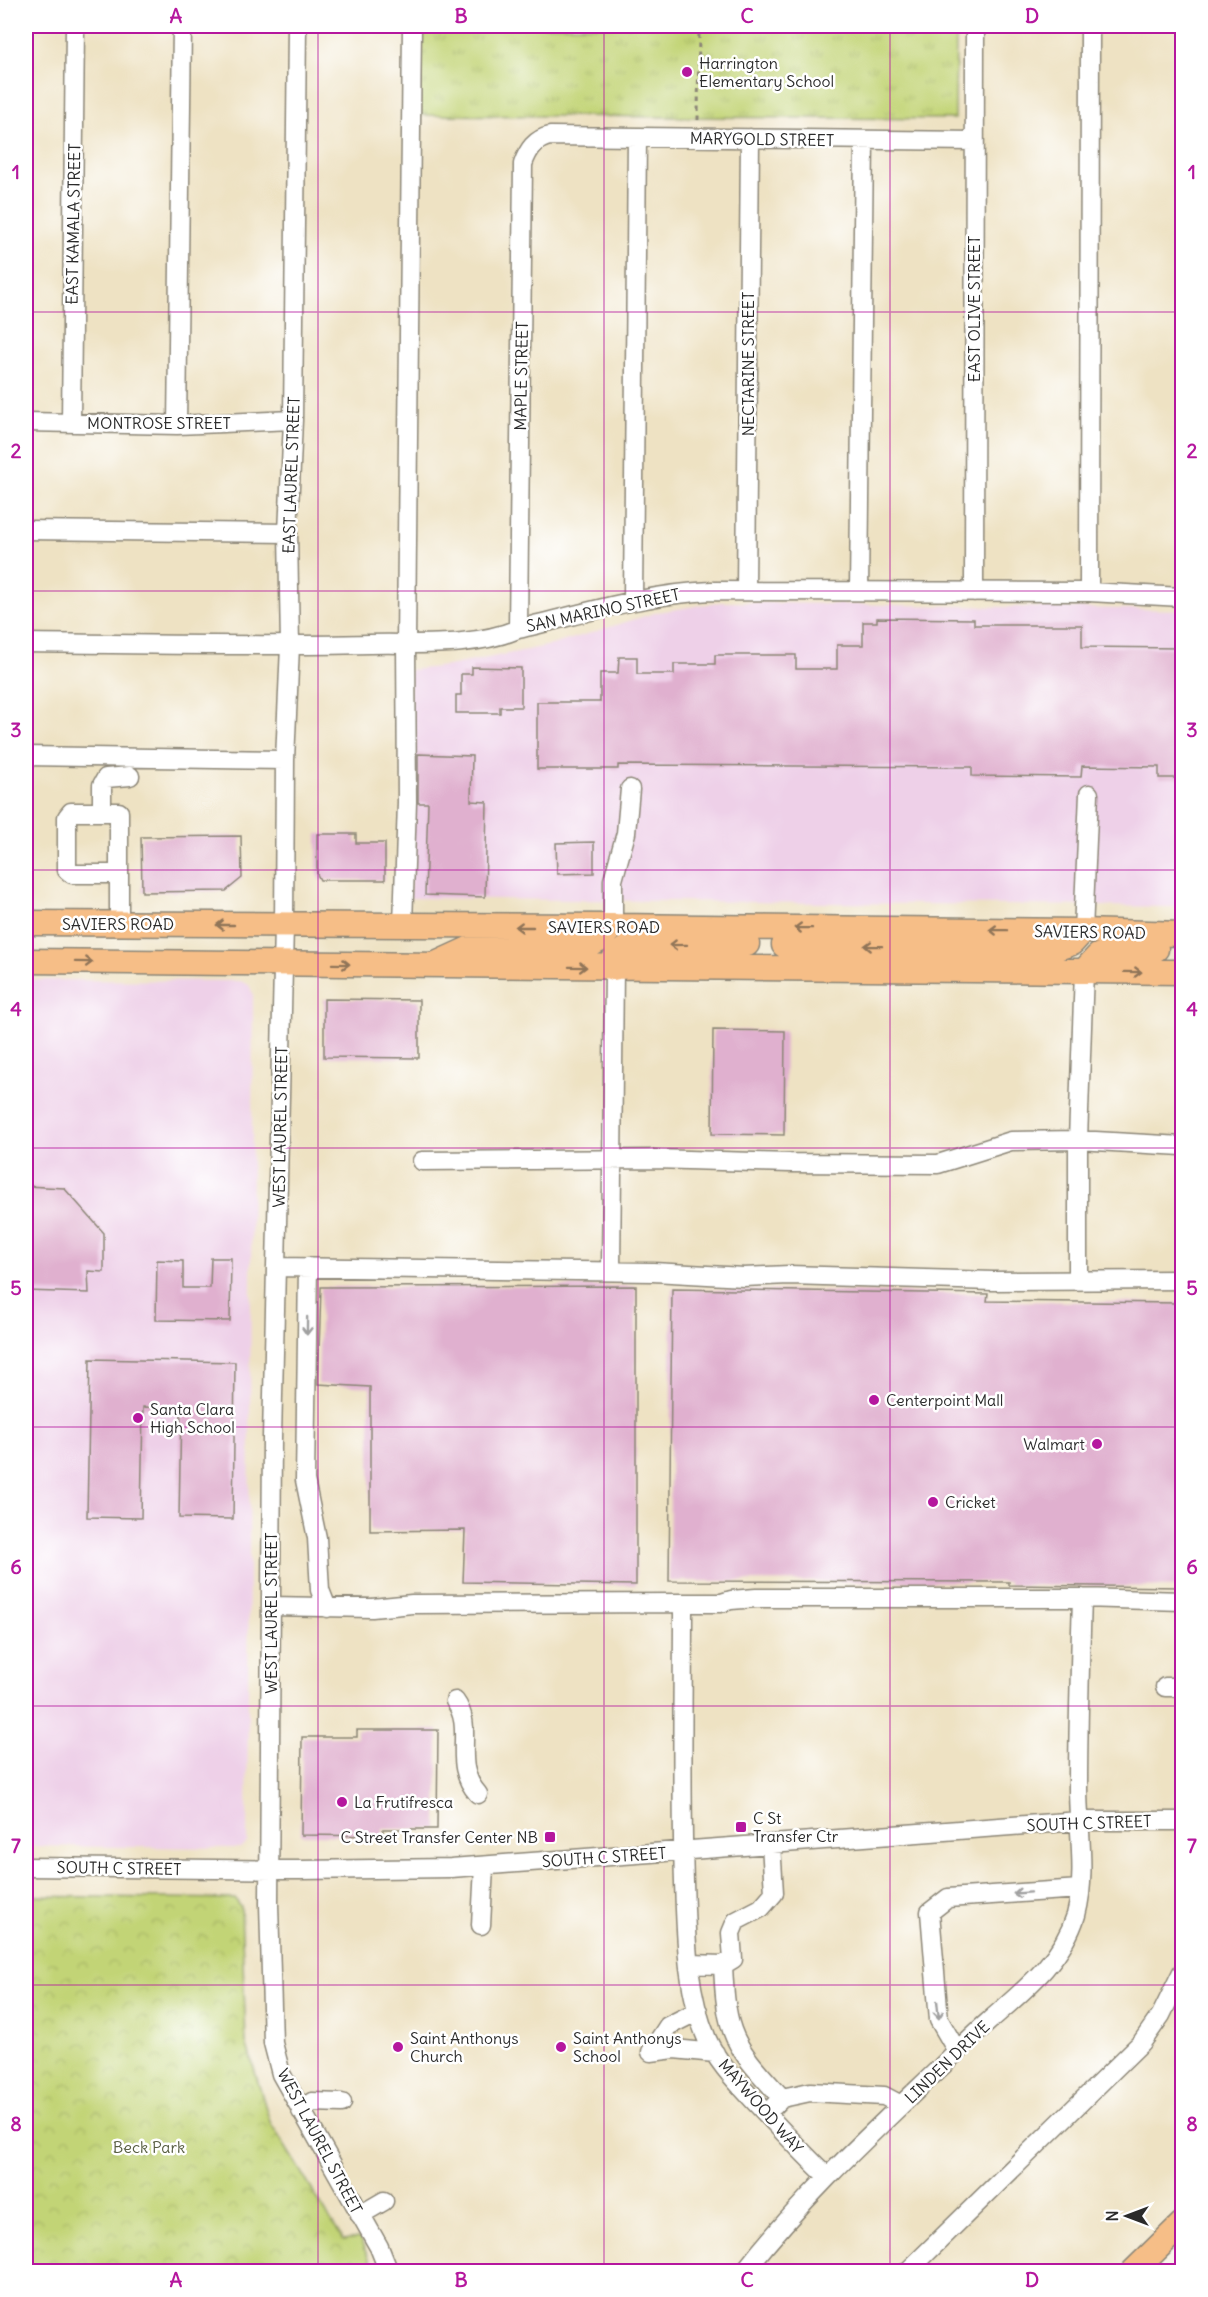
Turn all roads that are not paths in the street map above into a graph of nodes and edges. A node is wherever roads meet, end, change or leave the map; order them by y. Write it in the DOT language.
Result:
graph roads {
  1 [pos="75,26"];
  2 [pos="182,26"];
  3 [pos="297,26"];
  4 [pos="412,26"];
  5 [pos="975,26"];
  6 [pos="1090,26"];
  7 [pos="550,136"];
  8 [pos="636,137"];
  9 [pos="750,138"];
  10 [pos="864,140"];
  11 [pos="974,141"];
  12 [pos="293,420"];
  13 [pos="26,422"];
  14 [pos="71,423"];
  15 [pos="177,425"];
  16 [pos="26,530"];
  17 [pos="288,533"];
  18 [pos="746,591"];
  19 [pos="859,591"];
  20 [pos="974,592"];
  21 [pos="1089,592"];
  22 [pos="1182,597"];
  23 [pos="633,600"];
  24 [pos="518,629"];
  25 [pos="26,643"];
  26 [pos="406,644"];
  27 [pos="290,646"];
  28 [pos="26,756"];
  29 [pos="285,760"];
  30 [pos="130,776"];
  31 [pos="630,789"];
  32 [pos="1089,794"];
  33 [pos="102,812"];
  34 [pos="119,874"];
  35 [pos="26,923"];
  36 [pos="119,924"];
  37 [pos="284,925"];
  38 [pos="403,925"];
  39 [pos="613,926"];
  40 [pos="928,929"];
  41 [pos="1083,931"];
  42 [pos="1182,934"];
  43 [pos="1182,948"];
  44 [pos="26,961"];
  45 [pos="283,964"];
  46 [pos="433,966"];
  47 [pos="614,968"];
  48 [pos="880,970"];
  49 [pos="1084,971"];
  50 [pos="1182,972"];
  51 [pos="1078,1140"];
  52 [pos="1182,1146"];
  53 [pos="612,1159"];
  54 [pos="422,1161"];
  55 [pos="277,1267"];
  56 [pos="308,1267"];
  57 [pos="611,1271"];
  58 [pos="1078,1281"];
  59 [pos="1182,1281"];
  60 [pos="1082,1598"];
  61 [pos="1182,1601"];
  62 [pos="683,1603"];
  63 [pos="271,1606"];
  64 [pos="327,1608"];
  65 [pos="455,1701"];
  66 [pos="478,1794"];
  67 [pos="1079,1821"];
  68 [pos="1182,1821"];
  69 [pos="771,1844"];
  70 [pos="683,1851"];
  71 [pos="484,1866"];
  72 [pos="26,1867"];
  73 [pos="269,1869"];
  74 [pos="1080,1889"];
  75 [pos="481,1925"];
  76 [pos="690,1964"];
  77 [pos="723,1965"];
  78 [pos="1182,1972"];
  79 [pos="698,2010"];
  80 [pos="957,2051"];
  81 [pos="715,2053"];
  82 [pos="782,2098"];
  83 [pos="342,2103"];
  84 [pos="901,2105"];
  85 [pos="301,2111"];
  86 [pos="766,2113"];
  87 [pos="826,2176"];
  88 [pos="384,2201"];
  89 [pos="360,2215"];
  90 [pos="1182,2224"];
  91 [pos="389,2271"];
  92 [pos="744,2271"];
  93 [pos="907,2271"];
  94 [pos="1133,2271"];
  1 -- 14 [label="street, EAST KAMALA STREET"];
  2 -- 15 [label="street"];
  3 -- 12 [label="street, EAST LAUREL STREET"];
  4 -- 26 [label="street"];
  5 -- 11 [label="street, EAST OLIVE STREET"];
  6 -- 21 [label="street"];
  7 -- 8 [label="street, MARYGOLD STREET"];
  7 -- 24 [label="street, MAPLE STREET"];
  8 -- 9 [label="street, MARYGOLD STREET"];
  8 -- 23 [label="street"];
  9 -- 10 [label="street, MARYGOLD STREET"];
  9 -- 18 [label="street, NECTARINE STREET"];
  10 -- 11 [label="street, MARYGOLD STREET"];
  10 -- 19 [label="street"];
  11 -- 20 [label="street, EAST OLIVE STREET"];
  12 -- 15 [label="street, MONTROSE STREET"];
  12 -- 17 [label="street, EAST LAUREL STREET"];
  13 -- 14 [label="street, MONTROSE STREET"];
  14 -- 15 [label="street, MONTROSE STREET"];
  16 -- 17 [label="street"];
  17 -- 27 [label="street, EAST LAUREL STREET"];
  18 -- 19 [label="street, SAN MARINO STREET"];
  18 -- 23 [label="street, SAN MARINO STREET"];
  19 -- 20 [label="street, SAN MARINO STREET"];
  20 -- 21 [label="street, SAN MARINO STREET"];
  21 -- 22 [label="street, SAN MARINO STREET"];
  23 -- 24 [label="street, SAN MARINO STREET"];
  24 -- 26 [label="street, SAN MARINO STREET"];
  25 -- 27 [label="street, SAN MARINO STREET"];
  26 -- 27 [label="street, SAN MARINO STREET"];
  26 -- 38 [label="street"];
  27 -- 29 [label="street, EAST LAUREL STREET"];
  28 -- 29 [label="street"];
  29 -- 37 [label="street, EAST LAUREL STREET"];
  30 -- 33 [label="street"];
  31 -- 39 [label="street"];
  32 -- 41 [label="street"];
  33 -- 34 [label="street"];
  33 -- 34 [label="street"];
  34 -- 36 [label="street"];
  35 -- 36 [label="main road, SAVIERS ROAD"];
  37 -- 36 [label="main road, SAVIERS ROAD, one-way"];
  37 -- 38 [label="main road, SAVIERS ROAD"];
  37 -- 45 [label="street, WEST LAUREL STREET"];
  39 -- 38 [label="main road, SAVIERS ROAD, one-way"];
  40 -- 39 [label="main road, SAVIERS ROAD, one-way"];
  39 -- 46 [label="main road"];
  41 -- 40 [label="main road, SAVIERS ROAD, one-way"];
  40 -- 47 [label="main road, one-way"];
  41 -- 42 [label="main road, SAVIERS ROAD"];
  41 -- 48 [label="main road"];
  43 -- 49 [label="main road"];
  44 -- 45 [label="main road, one-way"];
  45 -- 46 [label="main road, one-way"];
  45 -- 55 [label="street, WEST LAUREL STREET"];
  46 -- 47 [label="main road, one-way"];
  47 -- 48 [label="main road"];
  47 -- 53 [label="street"];
  48 -- 49 [label="main road"];
  49 -- 50 [label="main road, one-way"];
  49 -- 51 [label="street"];
  51 -- 52 [label="street"];
  51 -- 53 [label="street"];
  51 -- 58 [label="street"];
  53 -- 54 [label="street"];
  53 -- 57 [label="street"];
  55 -- 56 [label="street"];
  55 -- 63 [label="street, WEST LAUREL STREET"];
  56 -- 57 [label="street"];
  56 -- 64 [label="street, one-way"];
  57 -- 58 [label="street"];
  58 -- 59 [label="street"];
  60 -- 61 [label="street"];
  60 -- 62 [label="street"];
  60 -- 67 [label="street, LINDEN DRIVE"];
  62 -- 64 [label="street"];
  62 -- 70 [label="street, MAYWOOD WAY"];
  63 -- 64 [label="street"];
  63 -- 73 [label="street, WEST LAUREL STREET"];
  65 -- 66 [label="street"];
  67 -- 68 [label="street, SOUTH C STREET"];
  67 -- 69 [label="street, SOUTH C STREET"];
  67 -- 74 [label="street, LINDEN DRIVE"];
  69 -- 70 [label="street, SOUTH C STREET"];
  69 -- 77 [label="street"];
  70 -- 71 [label="street, SOUTH C STREET"];
  70 -- 76 [label="street, MAYWOOD WAY"];
  71 -- 73 [label="street, SOUTH C STREET"];
  71 -- 75 [label="street"];
  72 -- 73 [label="street, SOUTH C STREET"];
  73 -- 85 [label="street, WEST LAUREL STREET"];
  74 -- 80 [label="street, LINDEN DRIVE"];
  74 -- 80 [label="street, one-way"];
  76 -- 77 [label="street"];
  76 -- 79 [label="street, MAYWOOD WAY"];
  77 -- 82 [label="street"];
  78 -- 93 [label="street"];
  79 -- 81 [label="street, MAYWOOD WAY"];
  79 -- 81 [label="street"];
  80 -- 84 [label="street, LINDEN DRIVE"];
  81 -- 86 [label="street, MAYWOOD WAY"];
  82 -- 84 [label="street"];
  82 -- 86 [label="street"];
  83 -- 85 [label="street"];
  84 -- 87 [label="street, LINDEN DRIVE"];
  85 -- 89 [label="street, WEST LAUREL STREET"];
  86 -- 87 [label="street, MAYWOOD WAY"];
  87 -- 92 [label="street, LINDEN DRIVE"];
  88 -- 89 [label="street"];
  89 -- 91 [label="street, WEST LAUREL STREET"];
  90 -- 94 [label="main road"];
}
